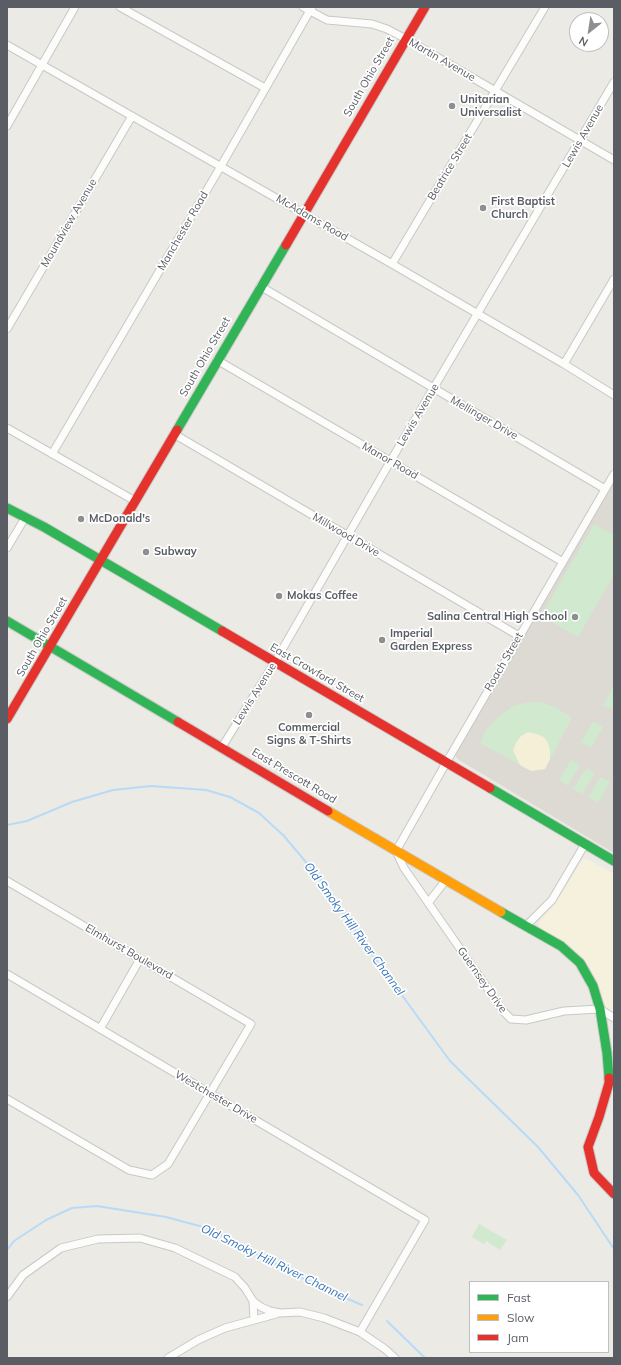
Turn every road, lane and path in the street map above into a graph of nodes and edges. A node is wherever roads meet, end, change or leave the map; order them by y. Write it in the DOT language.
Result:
graph roads {
  1 [pos="75,7"];
  2 [pos="120,7"];
  3 [pos="425,7"];
  4 [pos="545,7"];
  5 [pos="308,8"];
  6 [pos="406,39"];
  7 [pos="7,45"];
  8 [pos="43,66"];
  9 [pos="614,82"];
  10 [pos="265,88"];
  11 [pos="496,91"];
  12 [pos="132,116"];
  13 [pos="7,126"];
  14 [pos="580,140"];
  15 [pos="614,160"];
  16 [pos="221,166"];
  17 [pos="304,213"];
  18 [pos="392,264"];
  19 [pos="614,279"];
  20 [pos="260,286"];
  21 [pos="478,314"];
  22 [pos="7,330"];
  23 [pos="217,360"];
  24 [pos="564,364"];
  25 [pos="434,388"];
  26 [pos="614,395"];
  27 [pos="7,428"];
  28 [pos="174,434"];
  29 [pos="52,454"];
  30 [pos="390,462"];
  31 [pos="614,474"];
  32 [pos="605,489"];
  33 [pos="135,501"];
  34 [pos="7,508"];
  35 [pos="25,518"];
  36 [pos="347,536"];
  37 [pos="7,548"];
  38 [pos="100,560"];
  39 [pos="563,562"];
  40 [pos="7,621"];
  41 [pos="519,636"];
  42 [pos="50,646"];
  43 [pos="275,662"];
  44 [pos="7,719"];
  45 [pos="222,747"];
  46 [pos="446,762"];
  47 [pos="585,844"];
  48 [pos="396,851"];
  49 [pos="614,861"];
  50 [pos="446,880"];
  51 [pos="7,881"];
  52 [pos="428,903"];
  53 [pos="526,926"];
  54 [pos="140,959"];
  55 [pos="7,974"];
  56 [pos="600,1009"];
  57 [pos="614,1018"];
  58 [pos="100,1029"];
  59 [pos="210,1093"];
  60 [pos="7,1099"];
  61 [pos="614,1194"];
  62 [pos="7,1297"];
  63 [pos="253,1301"];
  64 [pos="280,1313"];
  65 [pos="254,1320"];
  66 [pos="360,1332"];
  67 [pos="168,1358"];
  68 [pos="395,1358"];
  1 -- 8 [label="street"];
  2 -- 10 [label="street"];
  3 -- 6 [label="main road, South Ohio Street"];
  4 -- 11 [label="street, Beatrice Street"];
  5 -- 6 [label="street, Martin Avenue"];
  5 -- 10 [label="street, Manchester Road"];
  6 -- 11 [label="street, Martin Avenue"];
  6 -- 17 [label="main road, South Ohio Street"];
  7 -- 8 [label="street, McAdams Road"];
  8 -- 12 [label="street, McAdams Road"];
  8 -- 13 [label="street"];
  9 -- 14 [label="street, Lewis Avenue"];
  10 -- 16 [label="street, Manchester Road"];
  11 -- 14 [label="street, Martin Avenue"];
  11 -- 18 [label="street, Beatrice Street"];
  12 -- 16 [label="street, McAdams Road"];
  12 -- 22 [label="street, Moundview Avenue"];
  14 -- 15 [label="street, Martin Avenue"];
  14 -- 21 [label="street, Lewis Avenue"];
  16 -- 17 [label="street, McAdams Road"];
  16 -- 29 [label="street, Manchester Road"];
  17 -- 18 [label="street, McAdams Road"];
  17 -- 20 [label="main road, South Ohio Street"];
  18 -- 21 [label="street, McAdams Road"];
  19 -- 24 [label="street"];
  20 -- 23 [label="main road, South Ohio Street"];
  20 -- 25 [label="street, Mellinger Drive"];
  21 -- 24 [label="street, McAdams Road"];
  21 -- 25 [label="street, Lewis Avenue"];
  23 -- 28 [label="main road, South Ohio Street"];
  23 -- 30 [label="street, Manor Road"];
  24 -- 26 [label="street, McAdams Road"];
  25 -- 30 [label="street, Lewis Avenue"];
  25 -- 32 [label="street, Mellinger Drive"];
  27 -- 29 [label="street"];
  28 -- 33 [label="main road, South Ohio Street"];
  28 -- 36 [label="street, Millwood Drive"];
  29 -- 33 [label="street"];
  30 -- 36 [label="street, Lewis Avenue"];
  30 -- 39 [label="street, Manor Road"];
  31 -- 32 [label="street, Roach Street"];
  32 -- 39 [label="street, Roach Street"];
  33 -- 38 [label="main road, South Ohio Street"];
  34 -- 35 [label="main road, East Crawford Street"];
  35 -- 37 [label="street"];
  35 -- 38 [label="main road, East Crawford Street"];
  36 -- 41 [label="street, Millwood Drive"];
  36 -- 43 [label="street, Lewis Avenue"];
  38 -- 42 [label="main road, South Ohio Street"];
  38 -- 43 [label="main road, East Crawford Street"];
  39 -- 41 [label="street, Roach Street"];
  40 -- 42 [label="main road, East Prescott Road"];
  41 -- 46 [label="street, Roach Street"];
  42 -- 44 [label="main road, South Ohio Street"];
  42 -- 45 [label="main road, East Prescott Road"];
  43 -- 45 [label="street, Lewis Avenue"];
  43 -- 46 [label="main road, East Crawford Street"];
  45 -- 48 [label="main road, East Prescott Road"];
  46 -- 47 [label="main road, East Crawford Street"];
  46 -- 48 [label="street, Roach Street"];
  47 -- 49 [label="main road, East Crawford Street"];
  47 -- 53 [label="street"];
  48 -- 50 [label="main road, East Prescott Road"];
  48 -- 52 [label="street, Guernsey Drive"];
  50 -- 52 [label="street"];
  50 -- 53 [label="main road, East Prescott Road"];
  51 -- 54 [label="street, Elmhurst Boulevard"];
  52 -- 56 [label="street, Guernsey Drive"];
  53 -- 56 [label="main road, East Prescott Road"];
  54 -- 58 [label="street"];
  54 -- 59 [label="street, Elmhurst Boulevard"];
  55 -- 58 [label="street, Westchester Drive"];
  56 -- 57 [label="street"];
  56 -- 61 [label="main road, East Prescott Road"];
  58 -- 59 [label="street, Westchester Drive"];
  59 -- 60 [label="street"];
  59 -- 66 [label="street, Westchester Drive"];
  62 -- 63 [label="street"];
  63 -- 64 [label="street"];
  63 -- 65 [label="street"];
  64 -- 65 [label="street"];
  64 -- 66 [label="street"];
  65 -- 67 [label="street"];
  66 -- 68 [label="street"];
}
